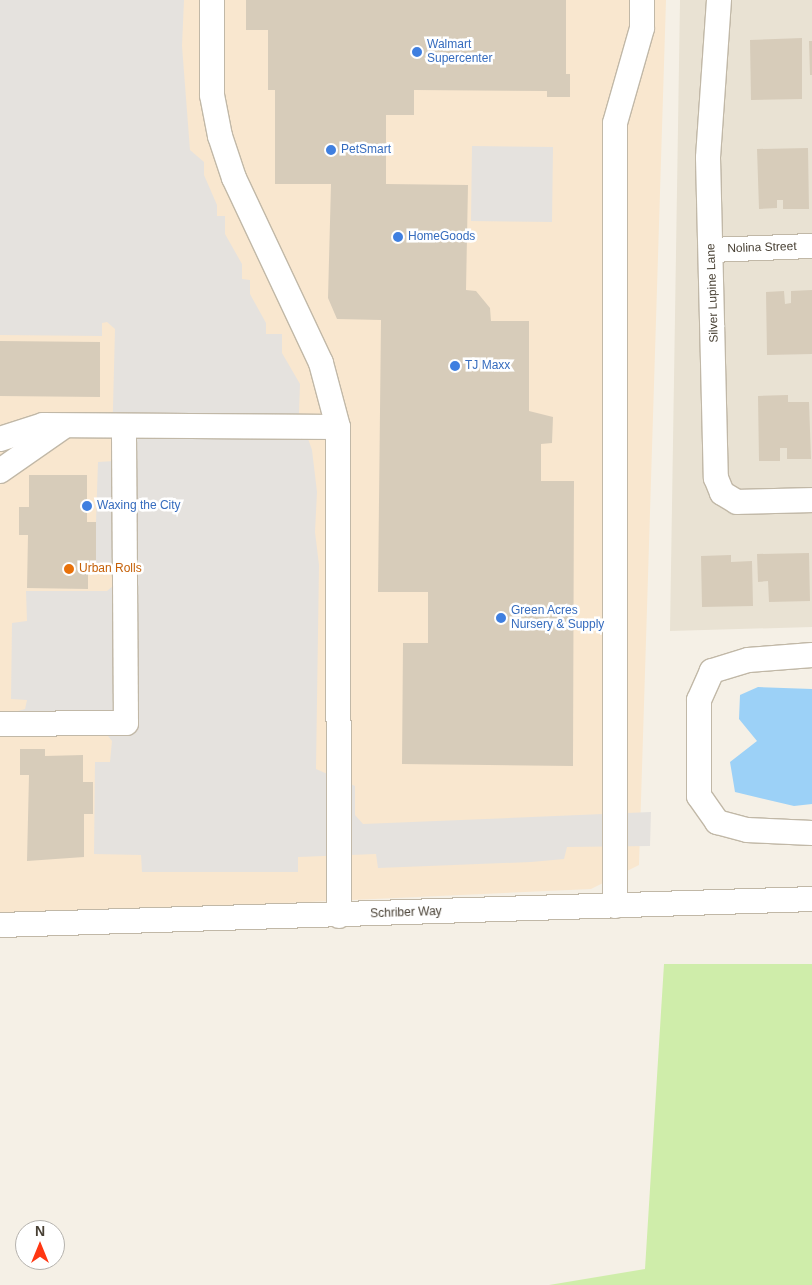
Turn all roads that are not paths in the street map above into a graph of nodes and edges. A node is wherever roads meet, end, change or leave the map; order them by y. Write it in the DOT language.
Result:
graph roads {
  1 [pos="212,0"];
  2 [pos="642,0"];
  3 [pos="719,0"];
  4 [pos="812,246"];
  5 [pos="711,250"];
  6 [pos="124,426"];
  7 [pos="63,427"];
  8 [pos="338,427"];
  9 [pos="0,439"];
  10 [pos="0,471"];
  11 [pos="812,500"];
  12 [pos="812,655"];
  13 [pos="0,724"];
  14 [pos="812,833"];
  15 [pos="812,899"];
  16 [pos="615,906"];
  17 [pos="339,916"];
  18 [pos="0,925"];
  1 -- 8 [label="street"];
  2 -- 16 [label="street"];
  3 -- 5 [label="street, Silver Lupine Lane"];
  4 -- 5 [label="street, Nolina Street"];
  5 -- 11 [label="street, Silver Lupine Lane"];
  6 -- 7 [label="street"];
  6 -- 8 [label="street"];
  6 -- 13 [label="street"];
  7 -- 9 [label="street"];
  7 -- 10 [label="street"];
  8 -- 17 [label="street"];
  12 -- 14 [label="street"];
  15 -- 16 [label="street, Schriber Way"];
  16 -- 17 [label="street, Schriber Way"];
  17 -- 18 [label="street, Schriber Way"];
}
